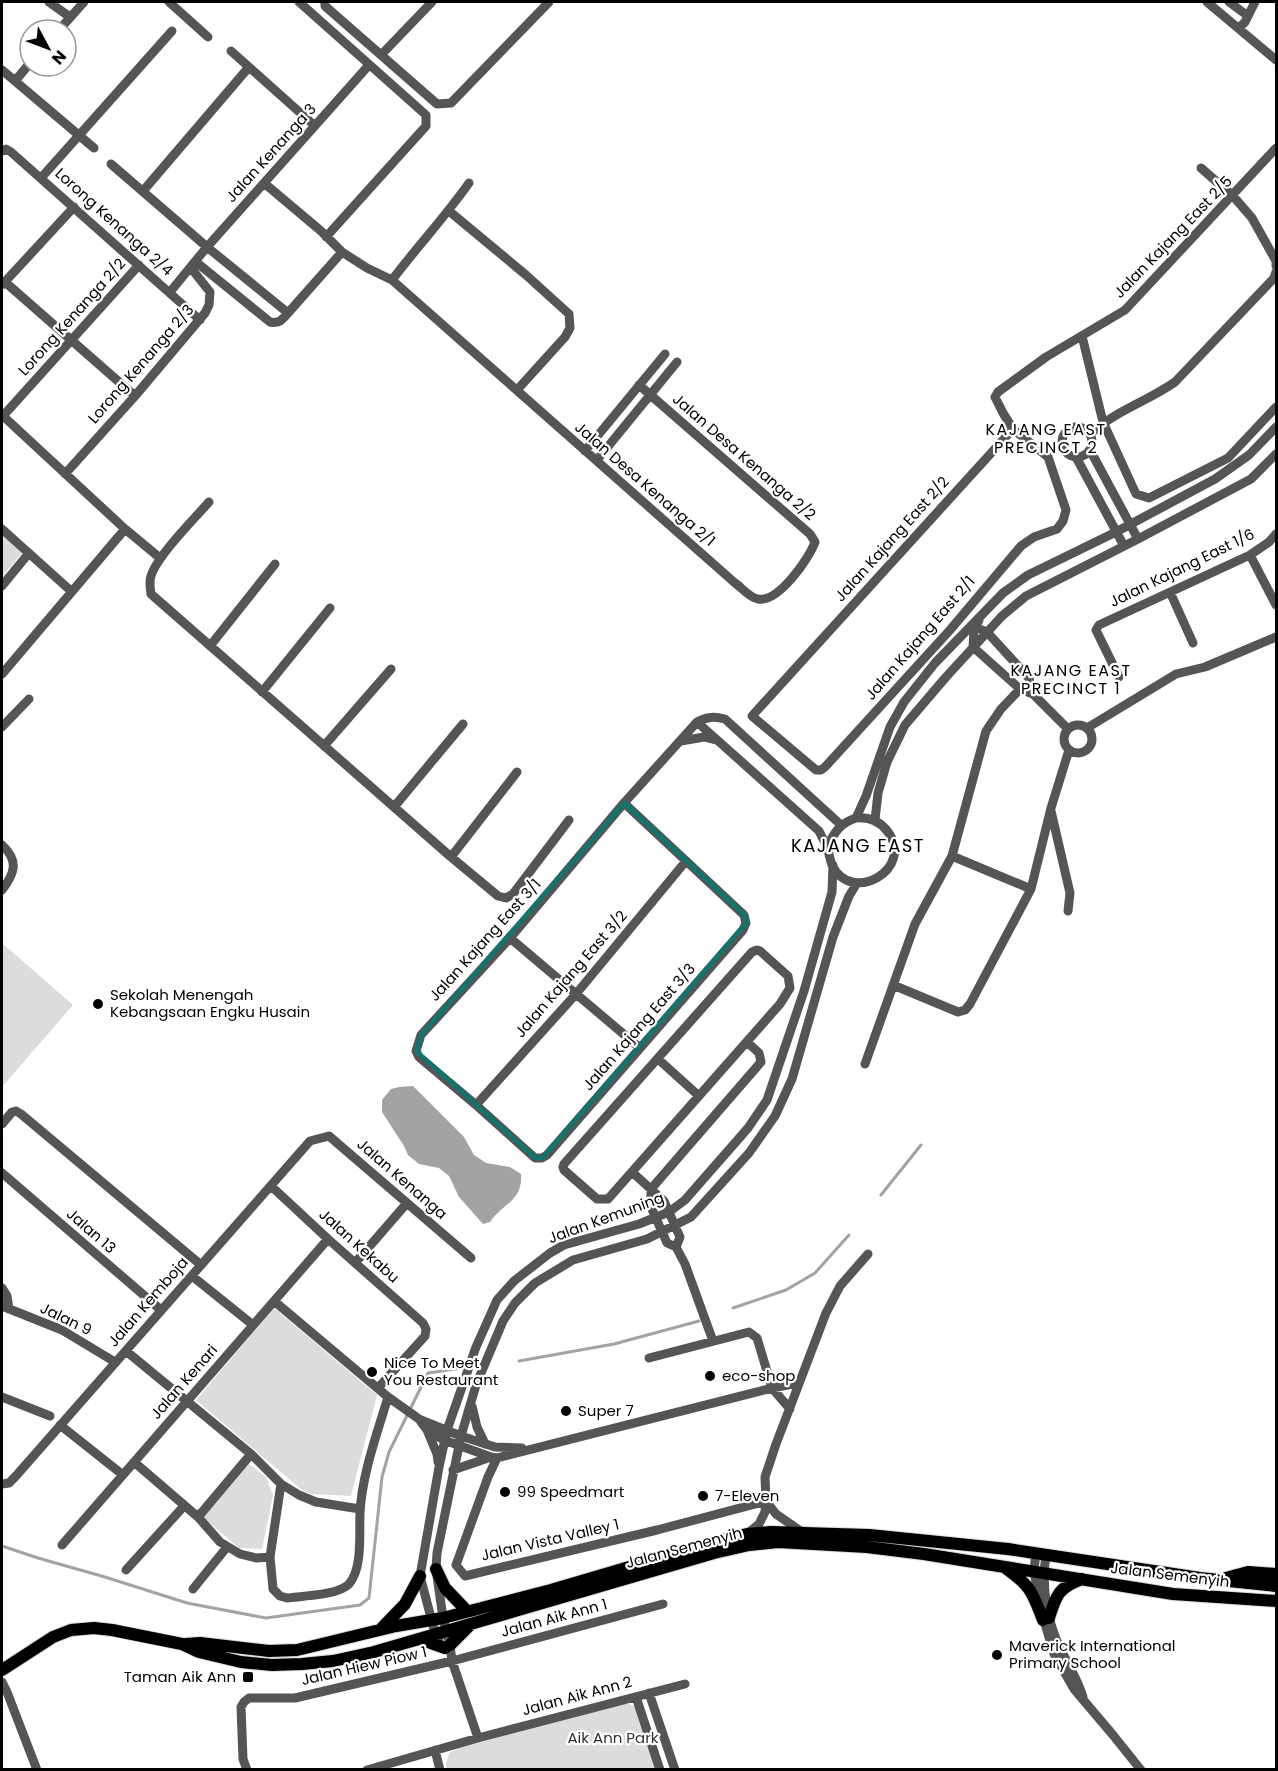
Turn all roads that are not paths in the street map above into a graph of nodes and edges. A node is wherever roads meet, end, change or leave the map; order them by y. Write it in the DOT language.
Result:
graph roads {
  1 [pos="49,2"];
  2 [pos="84,2"];
  3 [pos="169,2"];
  4 [pos="299,2"];
  5 [pos="326,2"];
  6 [pos="432,2"];
  7 [pos="549,2"];
  8 [pos="1207,2"];
  9 [pos="1229,2"];
  10 [pos="1255,2"];
  11 [pos="1248,16"];
  12 [pos="70,17"];
  13 [pos="1239,28"];
  14 [pos="172,31"];
  15 [pos="208,37"];
  16 [pos="231,51"];
  17 [pos="381,56"];
  18 [pos="1276,59"];
  19 [pos="369,65"];
  20 [pos="249,67"];
  21 [pos="2,70"];
  22 [pos="18,77"];
  23 [pos="15,81"];
  24 [pos="315,126"];
  25 [pos="79,135"];
  26 [pos="94,148"];
  27 [pos="1276,148"];
  28 [pos="4,150"];
  29 [pos="111,164"];
  30 [pos="1201,168"];
  31 [pos="41,178"];
  32 [pos="264,183"];
  33 [pos="469,183"];
  34 [pos="143,191"];
  35 [pos="1233,196"];
  36 [pos="74,207"];
  37 [pos="449,211"];
  38 [pos="326,237"];
  39 [pos="207,247"];
  40 [pos="342,252"];
  41 [pos="139,265"];
  42 [pos="193,265"];
  43 [pos="1276,266"];
  44 [pos="1276,272"];
  45 [pos="392,280"];
  46 [pos="3,284"];
  47 [pos="170,292"];
  48 [pos="288,313"];
  49 [pos="200,320"];
  50 [pos="1082,336"];
  51 [pos="70,341"];
  52 [pos="665,354"];
  53 [pos="677,362"];
  54 [pos="639,385"];
  55 [pos="517,390"];
  56 [pos="650,395"];
  57 [pos="135,396"];
  58 [pos="1276,407"];
  59 [pos="2,415"];
  60 [pos="1103,422"];
  61 [pos="1276,427"];
  62 [pos="1013,429"];
  63 [pos="1090,434"];
  64 [pos="1063,449"];
  65 [pos="1090,450"];
  66 [pos="585,451"];
  67 [pos="1276,454"];
  68 [pos="1076,457"];
  69 [pos="1048,458"];
  70 [pos="597,460"];
  71 [pos="65,474"];
  72 [pos="209,502"];
  73 [pos="1130,524"];
  74 [pos="2,529"];
  75 [pos="125,530"];
  76 [pos="1116,531"];
  77 [pos="1276,534"];
  78 [pos="1138,539"];
  79 [pos="1124,546"];
  80 [pos="29,553"];
  81 [pos="1250,555"];
  82 [pos="160,558"];
  83 [pos="275,564"];
  84 [pos="2,586"];
  85 [pos="71,591"];
  86 [pos="1170,592"];
  87 [pos="756,599"];
  88 [pos="1276,605"];
  89 [pos="330,608"];
  90 [pos="981,615"];
  91 [pos="974,631"];
  92 [pos="987,632"];
  93 [pos="960,636"];
  94 [pos="1276,637"];
  95 [pos="1193,643"];
  96 [pos="210,646"];
  97 [pos="973,647"];
  98 [pos="390,669"];
  99 [pos="2,674"];
  100 [pos="1119,676"];
  101 [pos="1020,689"];
  102 [pos="262,692"];
  103 [pos="1033,694"];
  104 [pos="28,699"];
  105 [pos="752,716"];
  106 [pos="697,722"];
  107 [pos="463,724"];
  108 [pos="2,728"];
  109 [pos="1087,728"];
  110 [pos="1068,729"];
  111 [pos="681,741"];
  112 [pos="718,741"];
  113 [pos="324,746"];
  114 [pos="1069,750"];
  115 [pos="517,772"];
  116 [pos="624,803"];
  117 [pos="394,807"];
  118 [pos="1051,808"];
  119 [pos="856,818"];
  120 [pos="569,820"];
  121 [pos="875,820"];
  122 [pos="841,825"];
  123 [pos="2,845"];
  124 [pos="827,847"];
  125 [pos="952,856"];
  126 [pos="451,857"];
  127 [pos="686,861"];
  128 [pos="832,865"];
  129 [pos="857,882"];
  130 [pos="1031,889"];
  131 [pos="2,890"];
  132 [pos="1068,911"];
  133 [pos="510,938"];
  134 [pos="893,985"];
  135 [pos="804,991"];
  136 [pos="576,993"];
  137 [pos="780,1004"];
  138 [pos="747,1042"];
  139 [pos="640,1048"];
  140 [pos="658,1059"];
  141 [pos="865,1065"];
  142 [pos="699,1096"];
  143 [pos="476,1105"];
  144 [pos="2,1125"];
  145 [pos="310,1141"];
  146 [pos="547,1155"];
  147 [pos="632,1172"];
  148 [pos="2,1173"];
  149 [pos="272,1186"];
  150 [pos="651,1189"];
  151 [pos="685,1200"];
  152 [pos="664,1201"];
  153 [pos="407,1203"];
  154 [pos="651,1207"];
  155 [pos="669,1212"];
  156 [pos="656,1218"];
  157 [pos="691,1218"];
  158 [pos="639,1224"];
  159 [pos="675,1226"];
  160 [pos="663,1233"];
  161 [pos="680,1237"];
  162 [pos="328,1239"];
  163 [pos="647,1239"];
  164 [pos="672,1245"];
  165 [pos="868,1254"];
  166 [pos="471,1258"];
  167 [pos="355,1263"];
  168 [pos="201,1265"];
  169 [pos="192,1276"];
  170 [pos="2,1288"];
  171 [pos="274,1301"];
  172 [pos="5,1307"];
  173 [pos="161,1310"];
  174 [pos="253,1325"];
  175 [pos="713,1341"];
  176 [pos="126,1351"];
  177 [pos="649,1358"];
  178 [pos="115,1362"];
  179 [pos="798,1383"];
  180 [pos="378,1388"];
  181 [pos="772,1388"];
  182 [pos="2,1397"];
  183 [pos="388,1397"];
  184 [pos="187,1401"];
  185 [pos="471,1404"];
  186 [pos="790,1409"];
  187 [pos="50,1416"];
  188 [pos="416,1418"];
  189 [pos="60,1425"];
  190 [pos="427,1430"];
  191 [pos="447,1430"];
  192 [pos="444,1440"];
  193 [pos="459,1441"];
  194 [pos="485,1444"];
  195 [pos="530,1449"];
  196 [pos="251,1454"];
  197 [pos="494,1457"];
  198 [pos="134,1462"];
  199 [pos="473,1462"];
  200 [pos="439,1467"];
  201 [pos="453,1470"];
  202 [pos="123,1475"];
  203 [pos="488,1477"];
  204 [pos="5,1484"];
  205 [pos="281,1484"];
  206 [pos="766,1501"];
  207 [pos="184,1506"];
  208 [pos="360,1509"];
  209 [pos="198,1517"];
  210 [pos="802,1532"];
  211 [pos="747,1534"];
  212 [pos="62,1545"];
  213 [pos="227,1547"];
  214 [pos="1041,1554"];
  215 [pos="270,1557"];
  216 [pos="1001,1565"];
  217 [pos="436,1569"];
  218 [pos="126,1570"];
  219 [pos="1039,1571"];
  220 [pos="1276,1574"];
  221 [pos="420,1576"];
  222 [pos="1084,1579"];
  223 [pos="1222,1579"];
  224 [pos="1276,1586"];
  225 [pos="194,1590"];
  226 [pos="1276,1601"];
  227 [pos="663,1604"];
  228 [pos="467,1611"];
  229 [pos="1046,1619"];
  230 [pos="472,1623"];
  231 [pos="439,1625"];
  232 [pos="380,1630"];
  233 [pos="420,1639"];
  234 [pos="182,1644"];
  235 [pos="447,1646"];
  236 [pos="452,1661"];
  237 [pos="2,1670"];
  238 [pos="2,1682"];
  239 [pos="685,1684"];
  240 [pos="649,1693"];
  241 [pos="636,1697"];
  242 [pos="478,1738"];
  243 [pos="435,1750"];
  244 [pos="37,1770"];
  245 [pos="247,1770"];
  246 [pos="367,1770"];
  247 [pos="440,1770"];
  248 [pos="660,1770"];
  249 [pos="675,1770"];
  250 [pos="1141,1770"];
  1 -- 12 [label="street"];
  2 -- 12 [label="street"];
  3 -- 15 [label="street"];
  4 -- 19 [label="street"];
  5 -- 17 [label="street"];
  6 -- 17 [label="street"];
  7 -- 17 [label="street"];
  8 -- 13 [label="street"];
  9 -- 11 [label="street"];
  10 -- 11 [label="street"];
  11 -- 13 [label="street"];
  13 -- 18 [label="street"];
  14 -- 25 [label="street"];
  16 -- 20 [label="street"];
  19 -- 24 [label="street, Jalan Kenanga 3"];
  19 -- 38 [label="street"];
  20 -- 24 [label="street"];
  20 -- 34 [label="street"];
  21 -- 23 [label="street"];
  22 -- 23 [label="street"];
  23 -- 25 [label="street"];
  24 -- 32 [label="street, Jalan Kenanga 3"];
  25 -- 26 [label="street"];
  25 -- 31 [label="street"];
  27 -- 35 [label="street, Jalan Kajang East 2/5"];
  28 -- 31 [label="street, Lorong Kenanga 2/4"];
  29 -- 34 [label="street"];
  30 -- 35 [label="street"];
  31 -- 36 [label="street, Lorong Kenanga 2/4"];
  32 -- 38 [label="street, Jalan Desa Kenanga 2/1"];
  32 -- 39 [label="street, Jalan Kenanga 3"];
  33 -- 37 [label="street"];
  34 -- 39 [label="street"];
  35 -- 43 [label="street"];
  35 -- 50 [label="street, Jalan Kajang East 2/5"];
  36 -- 41 [label="street, Lorong Kenanga 2/4"];
  36 -- 46 [label="street"];
  37 -- 45 [label="street"];
  37 -- 55 [label="street"];
  38 -- 40 [label="street, Jalan Desa Kenanga 2/1"];
  39 -- 42 [label="street, Jalan Kenanga 3"];
  39 -- 48 [label="street"];
  40 -- 45 [label="street, Jalan Desa Kenanga 2/1"];
  40 -- 48 [label="street"];
  41 -- 47 [label="street, Lorong Kenanga 2/4"];
  41 -- 51 [label="street, Lorong Kenanga 2/2"];
  42 -- 47 [label="street, Jalan Kenanga 3"];
  42 -- 48 [label="street"];
  42 -- 49 [label="street, Lorong Kenanga 2/3"];
  44 -- 60 [label="street"];
  45 -- 55 [label="street, Jalan Desa Kenanga 2/1"];
  46 -- 51 [label="street"];
  47 -- 49 [label="street, Lorong Kenanga 2/4"];
  49 -- 57 [label="street, Lorong Kenanga 2/3"];
  50 -- 60 [label="street"];
  50 -- 62 [label="street, Jalan Kajang East 2/5"];
  51 -- 57 [label="street"];
  51 -- 59 [label="street, Lorong Kenanga 2/2"];
  52 -- 54 [label="street"];
  53 -- 56 [label="street"];
  54 -- 56 [label="street, Jalan Desa Kenanga 2/2"];
  54 -- 66 [label="street"];
  55 -- 66 [label="street, Jalan Desa Kenanga 2/1"];
  56 -- 70 [label="street"];
  56 -- 87 [label="street, Jalan Desa Kenanga 2/2"];
  57 -- 71 [label="street, Lorong Kenanga 2/3"];
  58 -- 60 [label="street"];
  59 -- 71 [label="street"];
  60 -- 63 [label="street"];
  61 -- 73 [label="street"];
  62 -- 69 [label="street"];
  62 -- 105 [label="street, Jalan Kajang East 2/2"];
  63 -- 64 [label="street"];
  63 -- 65 [label="street"];
  64 -- 68 [label="street"];
  64 -- 69 [label="street"];
  65 -- 68 [label="street"];
  65 -- 73 [label="street"];
  66 -- 70 [label="street, Jalan Desa Kenanga 2/1"];
  67 -- 78 [label="street"];
  68 -- 76 [label="street"];
  69 -- 105 [label="street, Jalan Kajang East 2/1"];
  70 -- 87 [label="street, Jalan Desa Kenanga 2/1"];
  71 -- 75 [label="street"];
  72 -- 82 [label="street"];
  73 -- 76 [label="street"];
  73 -- 78 [label="street"];
  74 -- 80 [label="street"];
  75 -- 82 [label="street"];
  75 -- 85 [label="street"];
  76 -- 79 [label="street"];
  76 -- 90 [label="street"];
  77 -- 81 [label="street, Jalan Kajang East 1/6"];
  78 -- 79 [label="street"];
  79 -- 92 [label="street"];
  80 -- 84 [label="street"];
  80 -- 85 [label="street"];
  81 -- 86 [label="street, Jalan Kajang East 1/6"];
  81 -- 88 [label="street"];
  82 -- 96 [label="street"];
  83 -- 96 [label="street"];
  85 -- 99 [label="street"];
  86 -- 95 [label="street"];
  86 -- 100 [label="street, Jalan Kajang East 1/6"];
  89 -- 102 [label="street"];
  90 -- 91 [label="street"];
  90 -- 93 [label="street"];
  91 -- 92 [label="street"];
  91 -- 93 [label="street"];
  91 -- 97 [label="street"];
  92 -- 97 [label="street"];
  92 -- 103 [label="street"];
  93 -- 119 [label="street"];
  94 -- 109 [label="street"];
  96 -- 102 [label="street"];
  97 -- 101 [label="street"];
  97 -- 121 [label="street"];
  98 -- 113 [label="street"];
  101 -- 103 [label="street"];
  101 -- 125 [label="street"];
  102 -- 113 [label="street"];
  103 -- 110 [label="street"];
  104 -- 108 [label="street"];
  106 -- 111 [label="street, Jalan Kajang East 3/1"];
  106 -- 112 [label="street"];
  106 -- 122 [label="street"];
  107 -- 117 [label="street"];
  109 -- 110 [label="street"];
  109 -- 114 [label="street"];
  110 -- 114 [label="street"];
  111 -- 112 [label="street"];
  111 -- 116 [label="street, Jalan Kajang East 3/1"];
  112 -- 124 [label="street"];
  113 -- 117 [label="street"];
  114 -- 118 [label="street"];
  115 -- 126 [label="street"];
  116 -- 127 [label="street"];
  116 -- 133 [label="street, Jalan Kajang East 3/1"];
  117 -- 126 [label="street"];
  118 -- 130 [label="street"];
  118 -- 132 [label="street"];
  119 -- 121 [label="street"];
  119 -- 122 [label="street"];
  120 -- 126 [label="street"];
  121 -- 129 [label="street"];
  122 -- 124 [label="street"];
  123 -- 131 [label="street"];
  124 -- 128 [label="street"];
  125 -- 130 [label="street"];
  125 -- 134 [label="street"];
  127 -- 136 [label="street, Jalan Kajang East 3/2"];
  127 -- 139 [label="street, Jalan Kajang East 3/3"];
  128 -- 129 [label="street"];
  128 -- 135 [label="street, Jalan Kemuning"];
  129 -- 157 [label="street, Jalan Kemuning"];
  130 -- 134 [label="street"];
  133 -- 136 [label="street"];
  133 -- 143 [label="street, Jalan Kajang East 3/1"];
  134 -- 141 [label="street"];
  135 -- 137 [label="street"];
  135 -- 151 [label="street, Jalan Kemuning"];
  136 -- 139 [label="street"];
  136 -- 143 [label="street, Jalan Kajang East 3/2"];
  137 -- 138 [label="street"];
  137 -- 140 [label="street"];
  138 -- 142 [label="street"];
  138 -- 150 [label="street"];
  139 -- 146 [label="street, Jalan Kajang East 3/3"];
  140 -- 142 [label="street"];
  140 -- 147 [label="street"];
  142 -- 147 [label="street"];
  143 -- 146 [label="street, Jalan Kajang East 3/1"];
  144 -- 168 [label="street"];
  145 -- 149 [label="street, Jalan Kemboja"];
  145 -- 153 [label="street, Jalan Kenanga"];
  147 -- 150 [label="street"];
  148 -- 173 [label="street, Jalan 13"];
  149 -- 162 [label="street, Jalan Kekabu"];
  149 -- 168 [label="street, Jalan Kemboja"];
  150 -- 152 [label="street"];
  150 -- 154 [label="street"];
  151 -- 152 [label="street"];
  151 -- 155 [label="street, Jalan Kemuning"];
  152 -- 155 [label="street"];
  153 -- 166 [label="street, Jalan Kenanga"];
  153 -- 167 [label="street"];
  154 -- 156 [label="street"];
  154 -- 158 [label="street"];
  155 -- 156 [label="street, Jalan Kemuning"];
  155 -- 159 [label="street"];
  156 -- 158 [label="street, Jalan Kemuning"];
  156 -- 160 [label="street"];
  157 -- 159 [label="street, Jalan Kemuning"];
  157 -- 161 [label="street"];
  158 -- 191 [label="street, Jalan Kemuning"];
  159 -- 160 [label="street, Jalan Kemuning"];
  159 -- 161 [label="street"];
  160 -- 163 [label="street, Jalan Kemuning"];
  160 -- 164 [label="street"];
  161 -- 164 [label="street"];
  162 -- 167 [label="street, Jalan Kekabu"];
  162 -- 171 [label="street, Jalan Kenari"];
  163 -- 164 [label="street"];
  163 -- 185 [label="street, Jalan Kemuning"];
  164 -- 175 [label="street"];
  165 -- 179 [label="street"];
  167 -- 180 [label="street, Jalan Kekabu"];
  168 -- 169 [label="street, Jalan Kemboja"];
  169 -- 173 [label="street, Jalan Kemboja"];
  169 -- 174 [label="street"];
  170 -- 172 [label="street"];
  171 -- 174 [label="street, Jalan Kenari"];
  171 -- 180 [label="street"];
  172 -- 178 [label="street, Jalan 9"];
  173 -- 176 [label="street, Jalan Kemboja"];
  174 -- 184 [label="street, Jalan Kenari"];
  175 -- 177 [label="street"];
  175 -- 181 [label="street"];
  176 -- 178 [label="street, Jalan Kemboja"];
  176 -- 184 [label="street"];
  178 -- 189 [label="street, Jalan Kemboja"];
  179 -- 181 [label="street"];
  179 -- 186 [label="street"];
  180 -- 183 [label="street"];
  181 -- 186 [label="street"];
  181 -- 195 [label="street"];
  182 -- 187 [label="street"];
  183 -- 188 [label="street"];
  183 -- 208 [label="street"];
  184 -- 196 [label="street"];
  184 -- 198 [label="street, Jalan Kenari"];
  185 -- 193 [label="street, Jalan Kemuning"];
  185 -- 194 [label="street"];
  186 -- 206 [label="street"];
  188 -- 190 [label="street"];
  188 -- 191 [label="street"];
  189 -- 202 [label="street"];
  189 -- 204 [label="street, Jalan Kemboja"];
  190 -- 192 [label="street"];
  190 -- 200 [label="street"];
  191 -- 192 [label="street, Jalan Kemuning"];
  191 -- 193 [label="street"];
  192 -- 193 [label="street"];
  192 -- 200 [label="street, Jalan Kemuning"];
  193 -- 194 [label="street"];
  193 -- 197 [label="street"];
  193 -- 201 [label="street, Jalan Kemuning"];
  194 -- 195 [label="street"];
  195 -- 197 [label="street"];
  196 -- 205 [label="street"];
  196 -- 209 [label="street"];
  197 -- 199 [label="street"];
  197 -- 203 [label="street, Jalan Vista Valley 1"];
  198 -- 202 [label="street, Jalan Kenari"];
  198 -- 207 [label="street"];
  199 -- 201 [label="street"];
  199 -- 203 [label="street"];
  200 -- 221 [label="street, Jalan Kemuning"];
  201 -- 217 [label="street, Jalan Kemuning"];
  202 -- 212 [label="street, Jalan Kenari"];
  203 -- 206 [label="street, Jalan Vista Valley 1"];
  205 -- 208 [label="street"];
  205 -- 215 [label="street"];
  206 -- 210 [label="street"];
  206 -- 211 [label="street"];
  207 -- 209 [label="street"];
  207 -- 218 [label="street"];
  208 -- 215 [label="street"];
  209 -- 213 [label="street"];
  210 -- 211 [label="main road, Jalan Semenyih"];
  210 -- 214 [label="main road, Jalan Semenyih"];
  211 -- 228 [label="main road, Jalan Semenyih"];
  213 -- 215 [label="street"];
  213 -- 225 [label="street"];
  214 -- 219 [label="street"];
  214 -- 223 [label="main road, Jalan Semenyih"];
  216 -- 219 [label="main road, Jalan Semenyih"];
  216 -- 229 [label="main road"];
  216 -- 230 [label="main road, Jalan Semenyih"];
  217 -- 228 [label="main road"];
  217 -- 231 [label="street, Jalan Kemuning"];
  219 -- 222 [label="main road, Jalan Semenyih"];
  219 -- 229 [label="street"];
  220 -- 223 [label="main road"];
  221 -- 231 [label="street, Jalan Kemuning"];
  221 -- 232 [label="main road"];
  222 -- 226 [label="main road, Jalan Semenyih"];
  222 -- 229 [label="main road"];
  223 -- 224 [label="main road, Jalan Semenyih"];
  227 -- 236 [label="street, Jalan Aik Ann 1"];
  228 -- 231 [label="main road, Jalan Semenyih"];
  229 -- 250 [label="street"];
  230 -- 231 [label="main road, Jalan Semenyih"];
  230 -- 235 [label="main road"];
  231 -- 232 [label="main road, Jalan Semenyih"];
  231 -- 233 [label="main road, Jalan Semenyih"];
  231 -- 235 [label="street"];
  232 -- 234 [label="main road, Jalan Semenyih"];
  233 -- 234 [label="main road, Jalan Semenyih"];
  233 -- 235 [label="main road"];
  234 -- 237 [label="main road, Jalan Semenyih"];
  235 -- 236 [label="street"];
  236 -- 242 [label="street"];
  236 -- 245 [label="street, Jalan Hiew Piow 1"];
  238 -- 244 [label="street"];
  239 -- 240 [label="street, Jalan Aik Ann 2"];
  240 -- 241 [label="street, Jalan Aik Ann 2"];
  240 -- 249 [label="street"];
  241 -- 242 [label="street, Jalan Aik Ann 2"];
  241 -- 248 [label="street"];
  242 -- 243 [label="street, Jalan Aik Ann 2"];
  243 -- 246 [label="street, Jalan Aik Ann 2"];
  243 -- 247 [label="street"];
}
